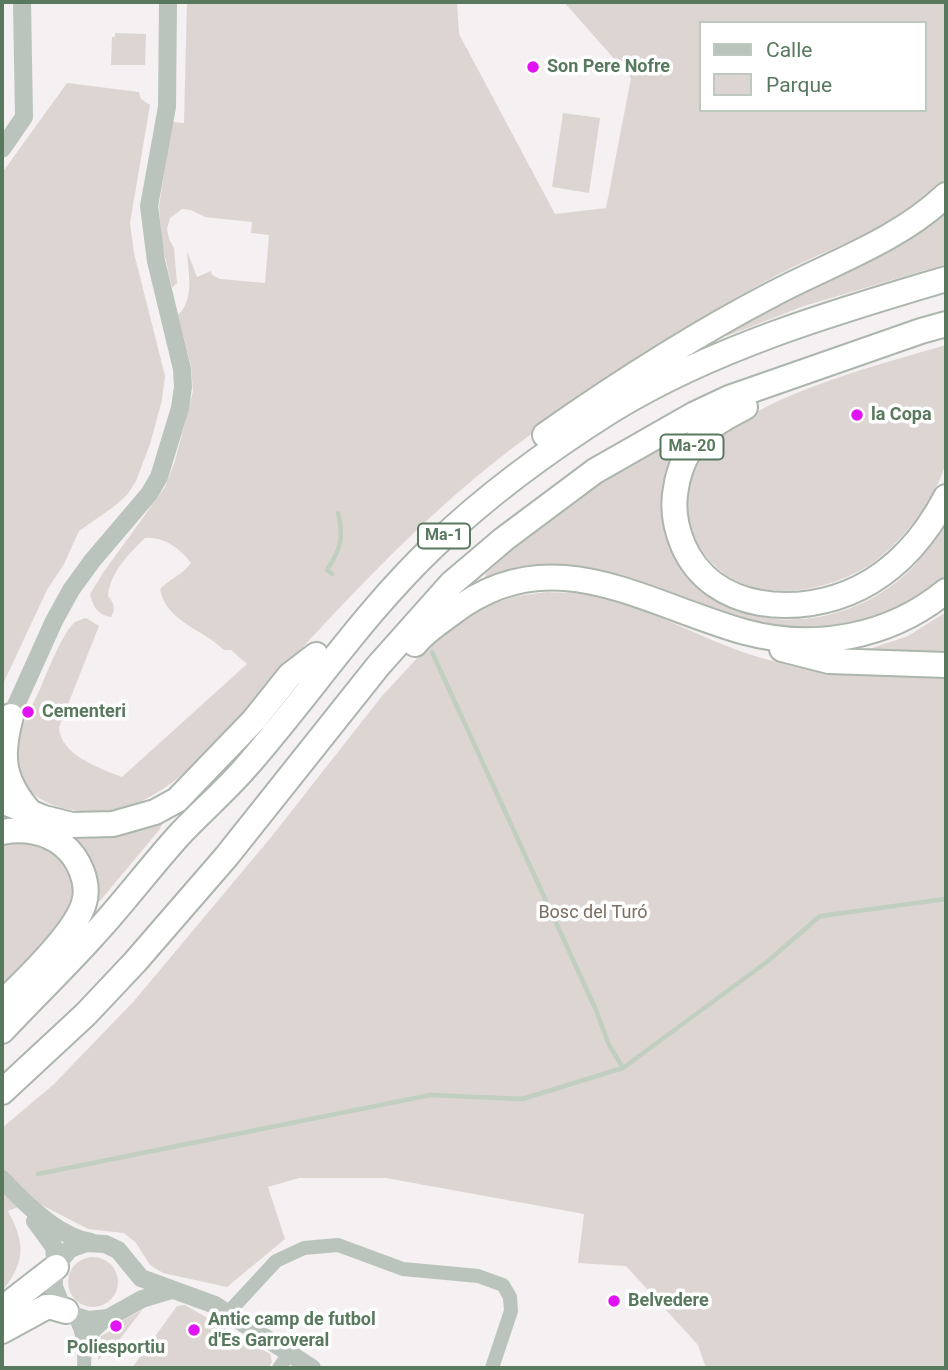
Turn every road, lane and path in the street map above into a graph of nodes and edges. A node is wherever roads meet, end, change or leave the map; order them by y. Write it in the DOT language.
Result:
graph roads {
  1 [pos="22,2"];
  2 [pos="168,2"];
  3 [pos="2,149"];
  4 [pos="946,195"];
  5 [pos="946,279"];
  6 [pos="937,327"];
  7 [pos="946,497"];
  8 [pos="942,594"];
  9 [pos="747,632"];
  10 [pos="316,655"];
  11 [pos="946,665"];
  12 [pos="6,726"];
  13 [pos="311,752"];
  14 [pos="2,801"];
  15 [pos="2,817"];
  16 [pos="35,822"];
  17 [pos="2,832"];
  18 [pos="180,835"];
  19 [pos="2,1003"];
  20 [pos="2,1031"];
  21 [pos="2,1092"];
  22 [pos="2,1179"];
  23 [pos="22,1200"];
  24 [pos="93,1242"];
  25 [pos="56,1267"];
  26 [pos="129,1267"];
  27 [pos="172,1290"];
  28 [pos="2,1309"];
  29 [pos="69,1313"];
  30 [pos="227,1314"];
  31 [pos="113,1315"];
  32 [pos="2,1331"];
  33 [pos="284,1361"];
  34 [pos="84,1363"];
  35 [pos="312,1368"];
  36 [pos="492,1368"];
  1 -- 3 [label="street"];
  2 -- 12 [label="street"];
  4 -- 10 [label="highway"];
  5 -- 18 [label="highway, Ma-1"];
  6 -- 7 [label="highway, Ma-20"];
  6 -- 13 [label="highway, Ma-1"];
  8 -- 9 [label="highway"];
  9 -- 11 [label="highway"];
  9 -- 13 [label="highway"];
  10 -- 16 [label="highway"];
  10 -- 18 [label="highway"];
  12 -- 16 [label="highway"];
  13 -- 21 [label="highway, Ma-1"];
  14 -- 16 [label="highway"];
  15 -- 16 [label="highway"];
  16 -- 17 [label="highway"];
  16 -- 19 [label="highway"];
  18 -- 20 [label="highway, Ma-1"];
  22 -- 23 [label="street"];
  23 -- 24 [label="street"];
  23 -- 25 [label="street"];
  24 -- 25 [label="street"];
  24 -- 26 [label="street"];
  25 -- 28 [label="highway"];
  25 -- 29 [label="street"];
  26 -- 27 [label="street"];
  26 -- 31 [label="street"];
  27 -- 30 [label="street"];
  27 -- 31 [label="street"];
  29 -- 31 [label="street"];
  29 -- 32 [label="highway"];
  29 -- 34 [label="street"];
  30 -- 33 [label="street"];
  30 -- 36 [label="street"];
  31 -- 34 [label="street"];
  33 -- 35 [label="street"];
}
